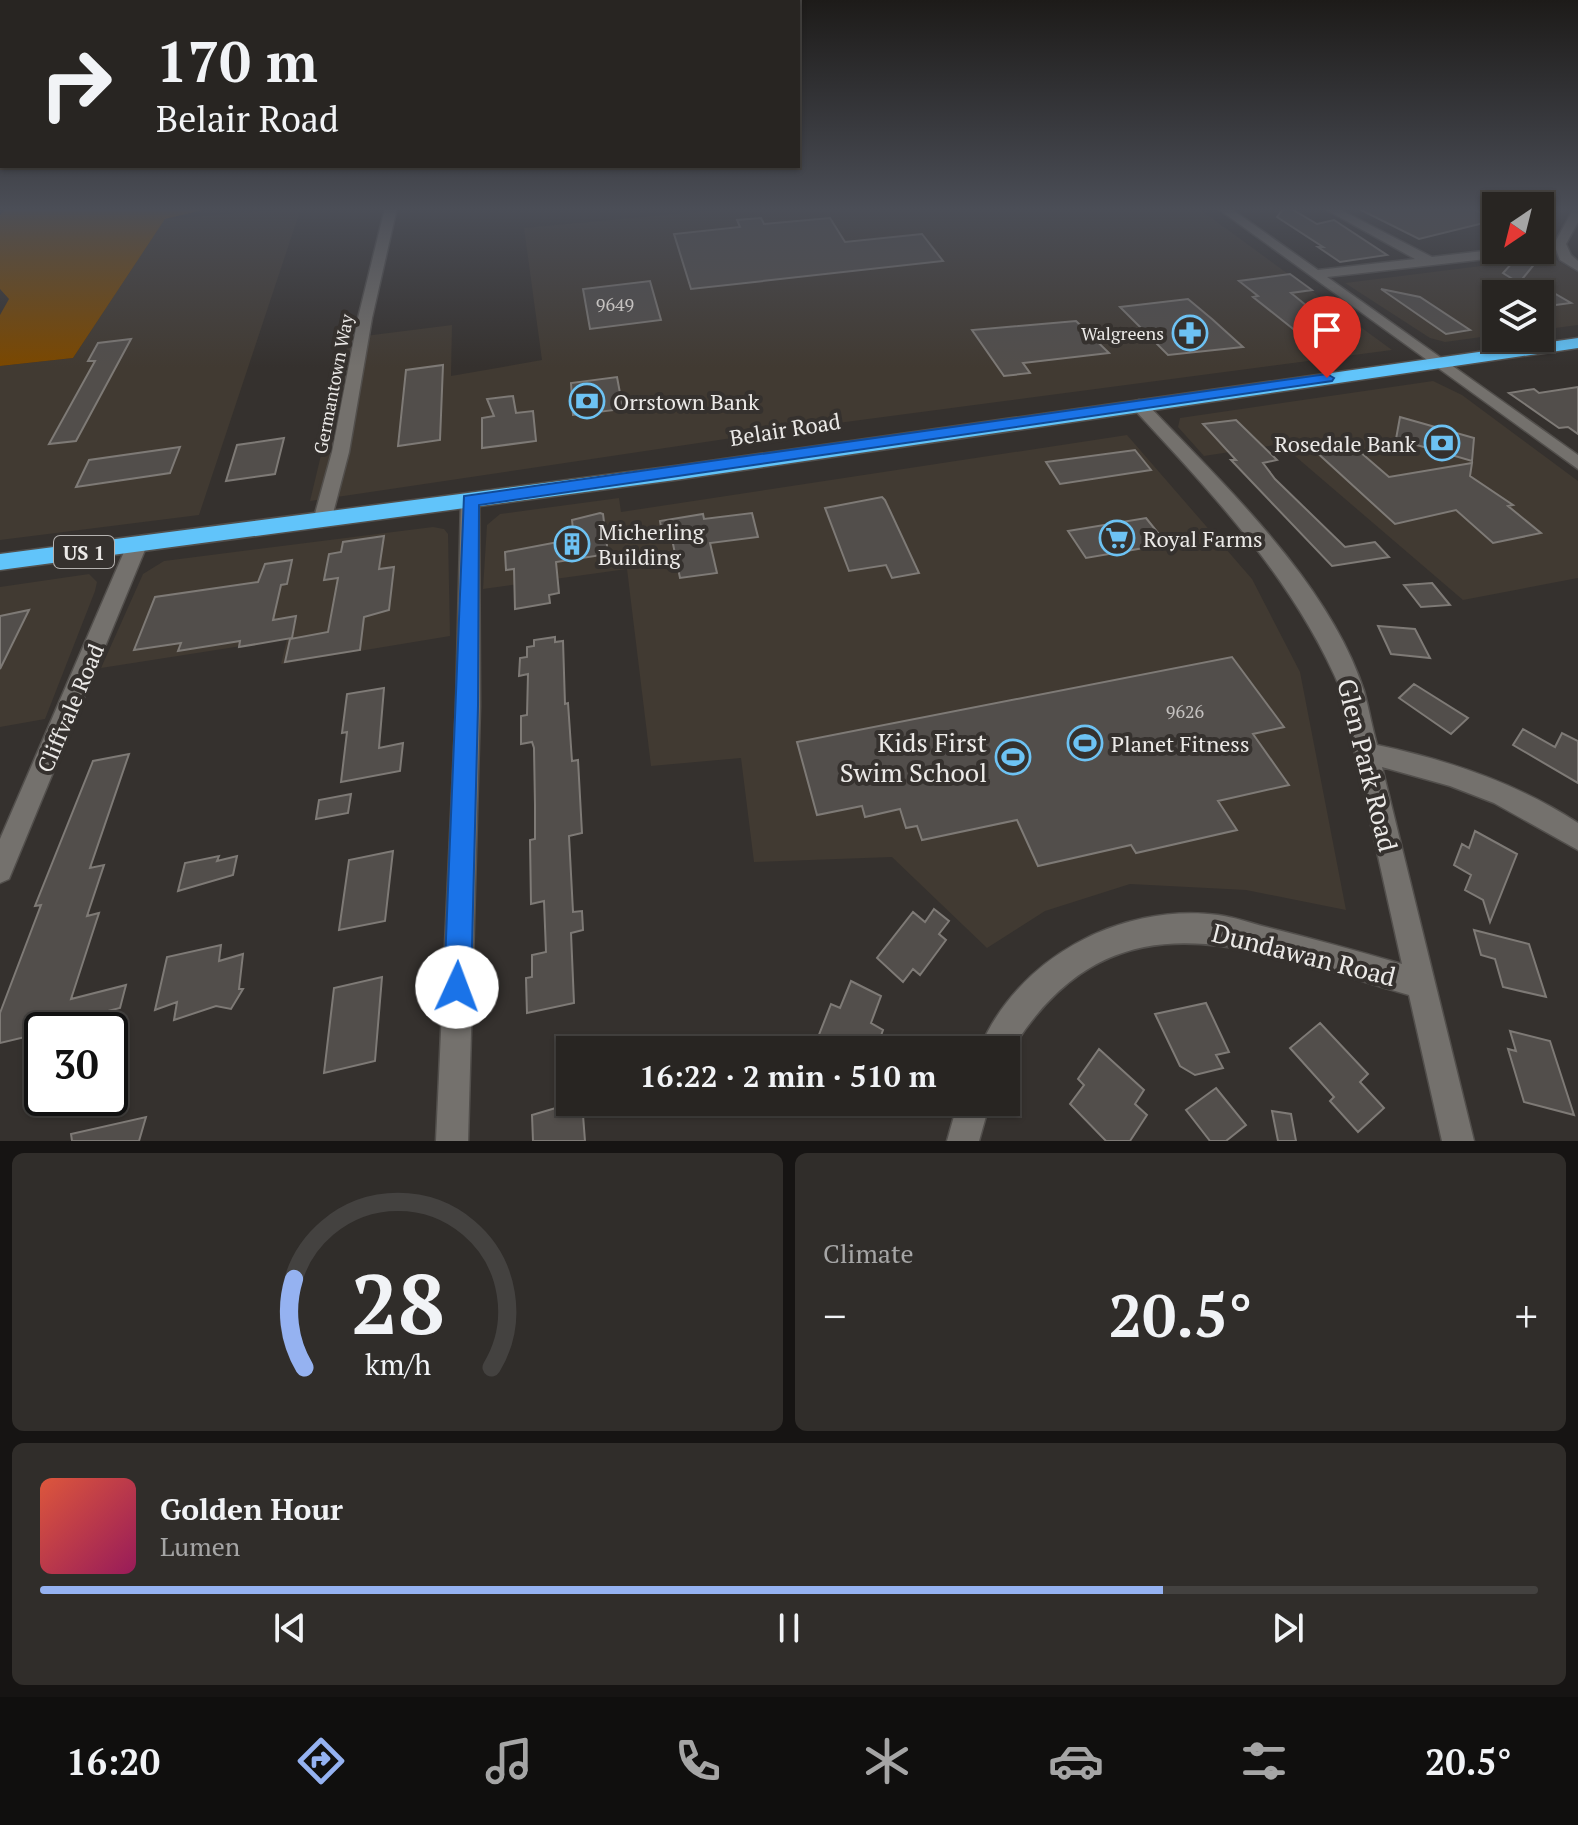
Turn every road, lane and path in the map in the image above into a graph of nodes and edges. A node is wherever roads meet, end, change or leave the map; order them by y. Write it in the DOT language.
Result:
graph roads {
  1 [pos="381,261"];
  2 [pos="1299,261"];
  3 [pos="1437,261"];
  4 [pos="1431,262"];
  5 [pos="1316,274"];
  6 [pos="1578,343"];
  7 [pos="1440,363"];
  8 [pos="1139,405"];
  9 [pos="1578,463"];
  10 [pos="470,500"];
  11 [pos="322,521"];
  12 [pos="137,545"];
  13 [pos="0,562"];
  14 [pos="1367,753"];
  15 [pos="1578,838"];
  16 [pos="0,870"];
  17 [pos="1422,984"];
  18 [pos="1002,1036"];
  19 [pos="970,1116"];
  20 [pos="452,1141"];
  21 [pos="963,1141"];
  22 [pos="1458,1141"];
  1 -- 11 [label="street, Germantown Way"];
  2 -- 5 [label="street"];
  3 -- 4 [label="street"];
  4 -- 5 [label="street"];
  5 -- 7 [label="street"];
  6 -- 7 [label="highway, Belair Road / US 1"];
  7 -- 8 [label="highway, Belair Road / US 1"];
  7 -- 9 [label="street"];
  8 -- 10 [label="highway, Belair Road / US 1"];
  8 -- 14 [label="street, Glen Park Road"];
  10 -- 11 [label="highway, Belair Road / US 1"];
  10 -- 20 [label="street"];
  11 -- 12 [label="highway, Belair Road / US 1"];
  12 -- 13 [label="highway, Belair Road / US 1"];
  12 -- 16 [label="street, Cliffvale Road"];
  14 -- 15 [label="street"];
  14 -- 17 [label="street, Glen Park Road"];
  17 -- 18 [label="street, Dundawan Road"];
  17 -- 22 [label="street, Glen Park Road"];
  19 -- 21 [label="street"];
}
